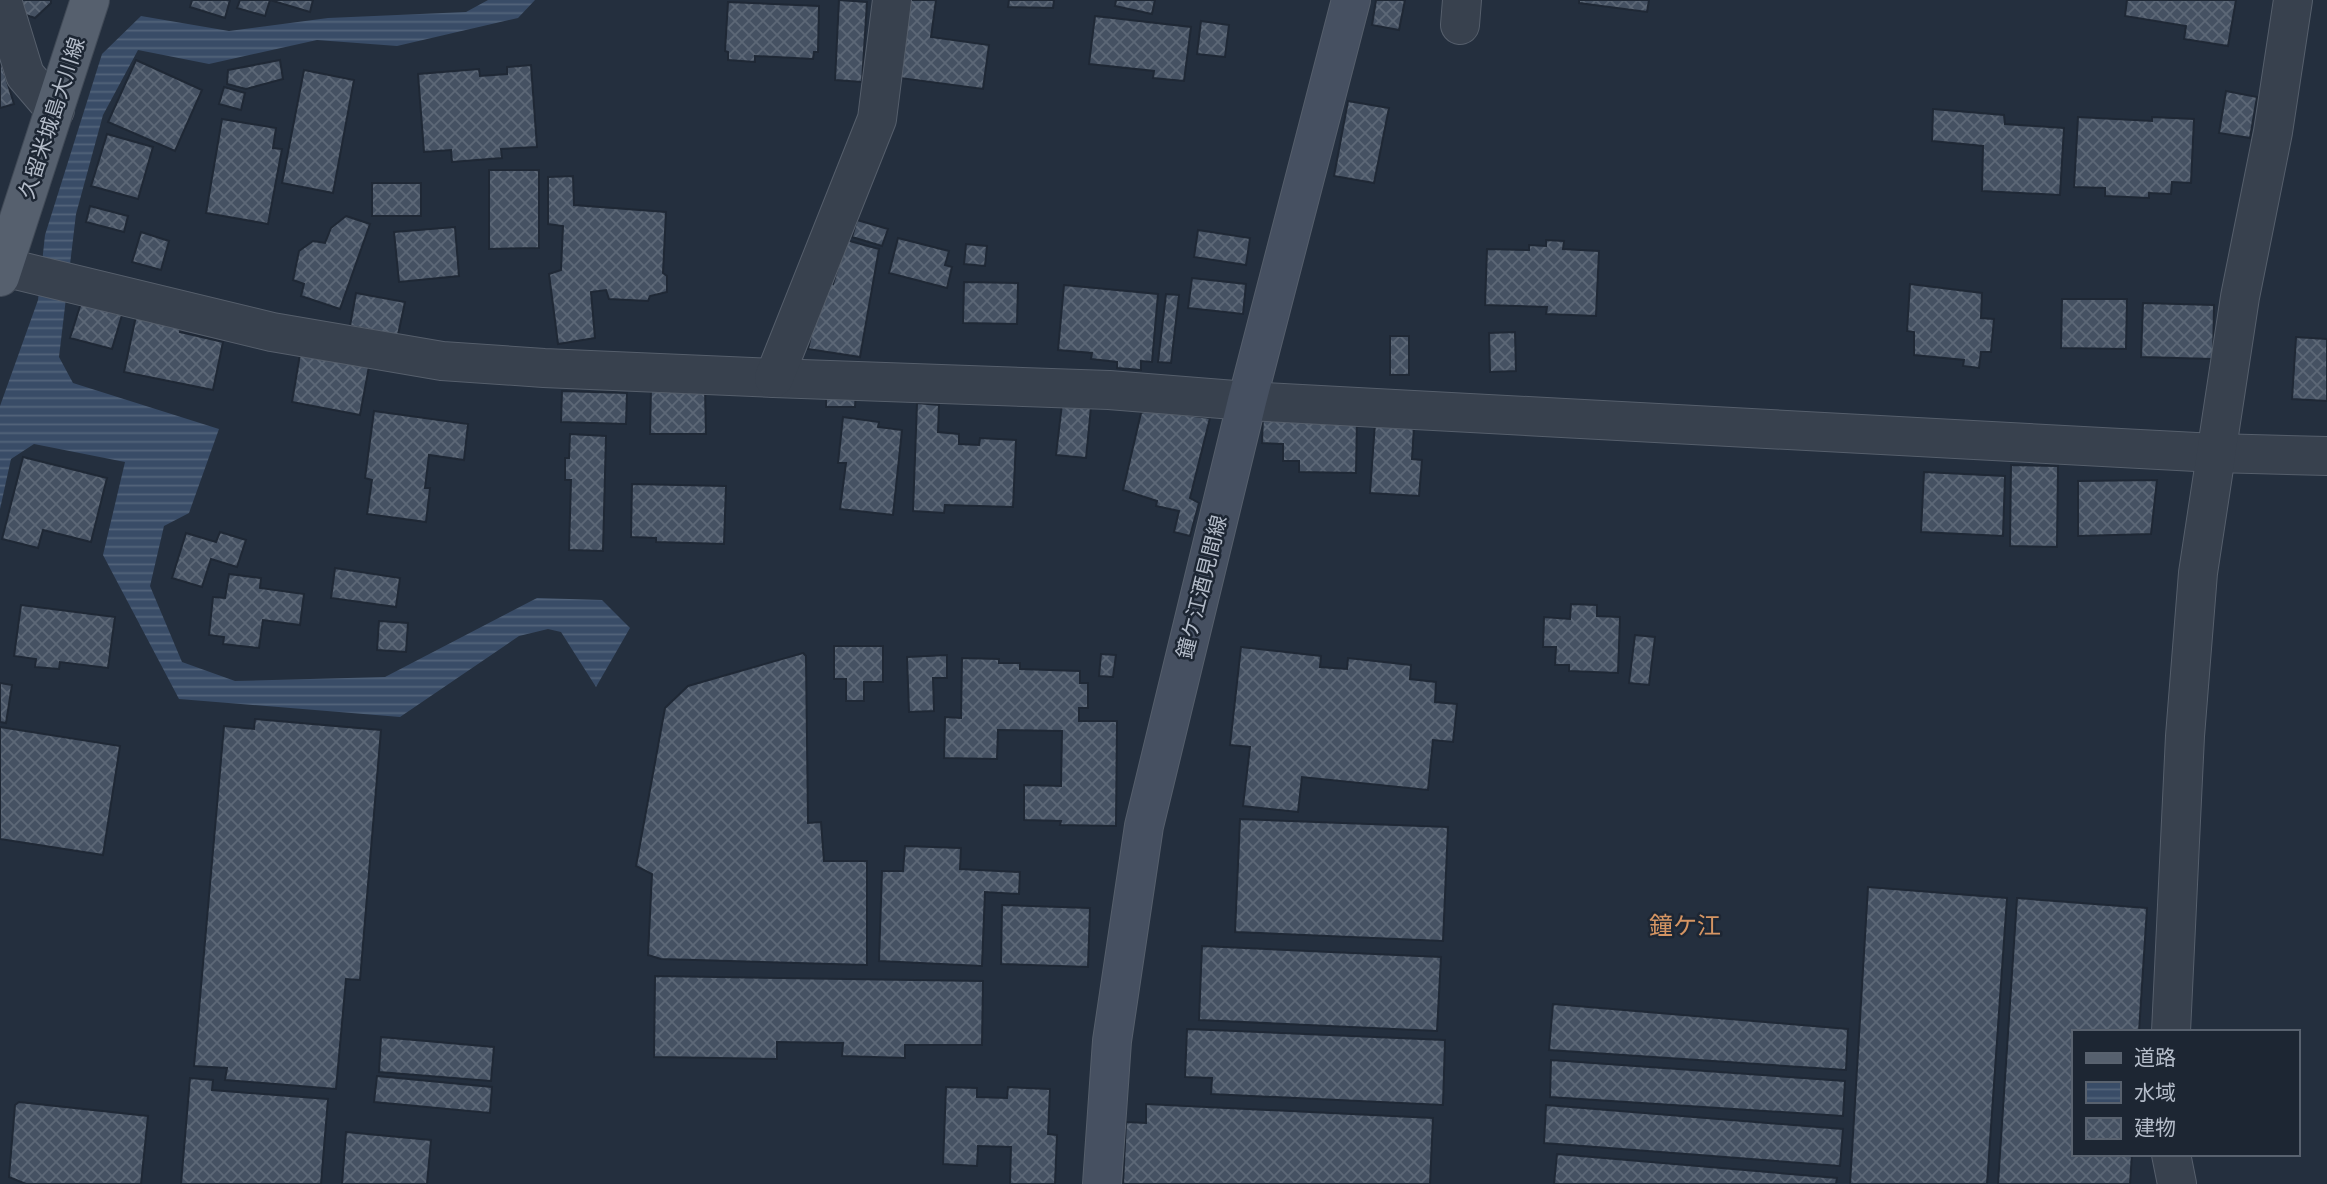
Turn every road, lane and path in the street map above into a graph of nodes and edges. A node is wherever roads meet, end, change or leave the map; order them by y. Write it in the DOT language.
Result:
graph roads {
  1 [pos="2,0"];
  2 [pos="90,0"];
  3 [pos="892,0"];
  4 [pos="1351,0"];
  5 [pos="2293,0"];
  6 [pos="55,110"];
  7 [pos="9,272"];
  8 [pos="774,378"];
  9 [pos="1247,401"];
  10 [pos="2215,453"];
  11 [pos="2327,456"];
  12 [pos="2171,1030"];
  13 [pos="2171,1156"];
  14 [pos="1102,1184"];
  15 [pos="2177,1184"];
  1 -- 6 [label="street"];
  2 -- 6 [label="main road, 久留米城島大川線"];
  3 -- 8 [label="street"];
  4 -- 9 [label="main road, 鐘ケ江酒見間線"];
  5 -- 10 [label="street"];
  6 -- 7 [label="main road, 久留米城島大川線"];
  7 -- 8 [label="street"];
  8 -- 9 [label="street"];
  9 -- 10 [label="street"];
  9 -- 14 [label="main road, 鐘ケ江酒見間線"];
  10 -- 11 [label="street"];
  10 -- 12 [label="street"];
  13 -- 15 [label="street"];
}
